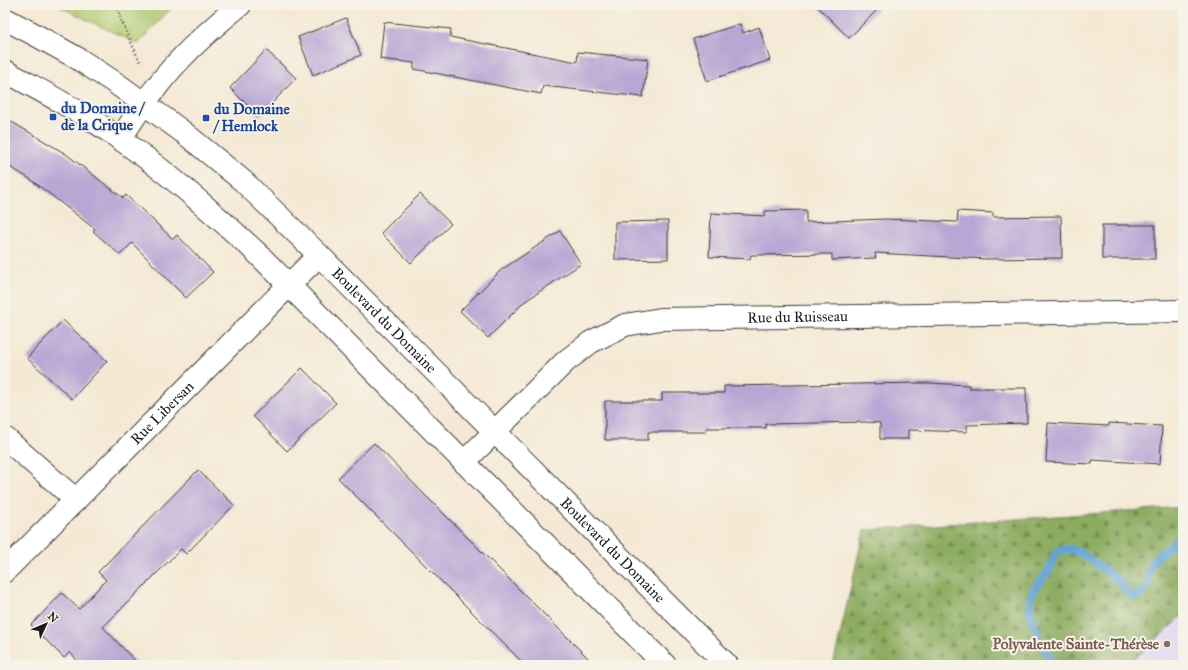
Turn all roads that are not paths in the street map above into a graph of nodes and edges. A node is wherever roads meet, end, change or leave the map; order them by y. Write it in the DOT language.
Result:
graph roads {
  1 [pos="240,5"];
  2 [pos="5,19"];
  3 [pos="5,72"];
  4 [pos="144,103"];
  5 [pos="120,139"];
  6 [pos="320,254"];
  7 [pos="289,286"];
  8 [pos="1183,311"];
  9 [pos="495,431"];
  10 [pos="5,438"];
  11 [pos="464,462"];
  12 [pos="76,500"];
  13 [pos="5,572"];
  14 [pos="665,665"];
  15 [pos="727,665"];
  1 -- 4 [label="street"];
  2 -- 4 [label="street, Boulevard du Domaine"];
  3 -- 5 [label="street"];
  4 -- 5 [label="street"];
  4 -- 6 [label="street, Boulevard du Domaine"];
  5 -- 7 [label="street"];
  6 -- 7 [label="street, Rue Libersan"];
  6 -- 9 [label="street, Boulevard du Domaine"];
  7 -- 11 [label="street"];
  7 -- 12 [label="street, Rue Libersan"];
  8 -- 9 [label="street, Rue du Ruisseau"];
  9 -- 11 [label="street, Rue du Ruisseau"];
  9 -- 15 [label="street, Boulevard du Domaine"];
  10 -- 12 [label="street"];
  11 -- 14 [label="street"];
  12 -- 13 [label="street, Rue Libersan"];
}
